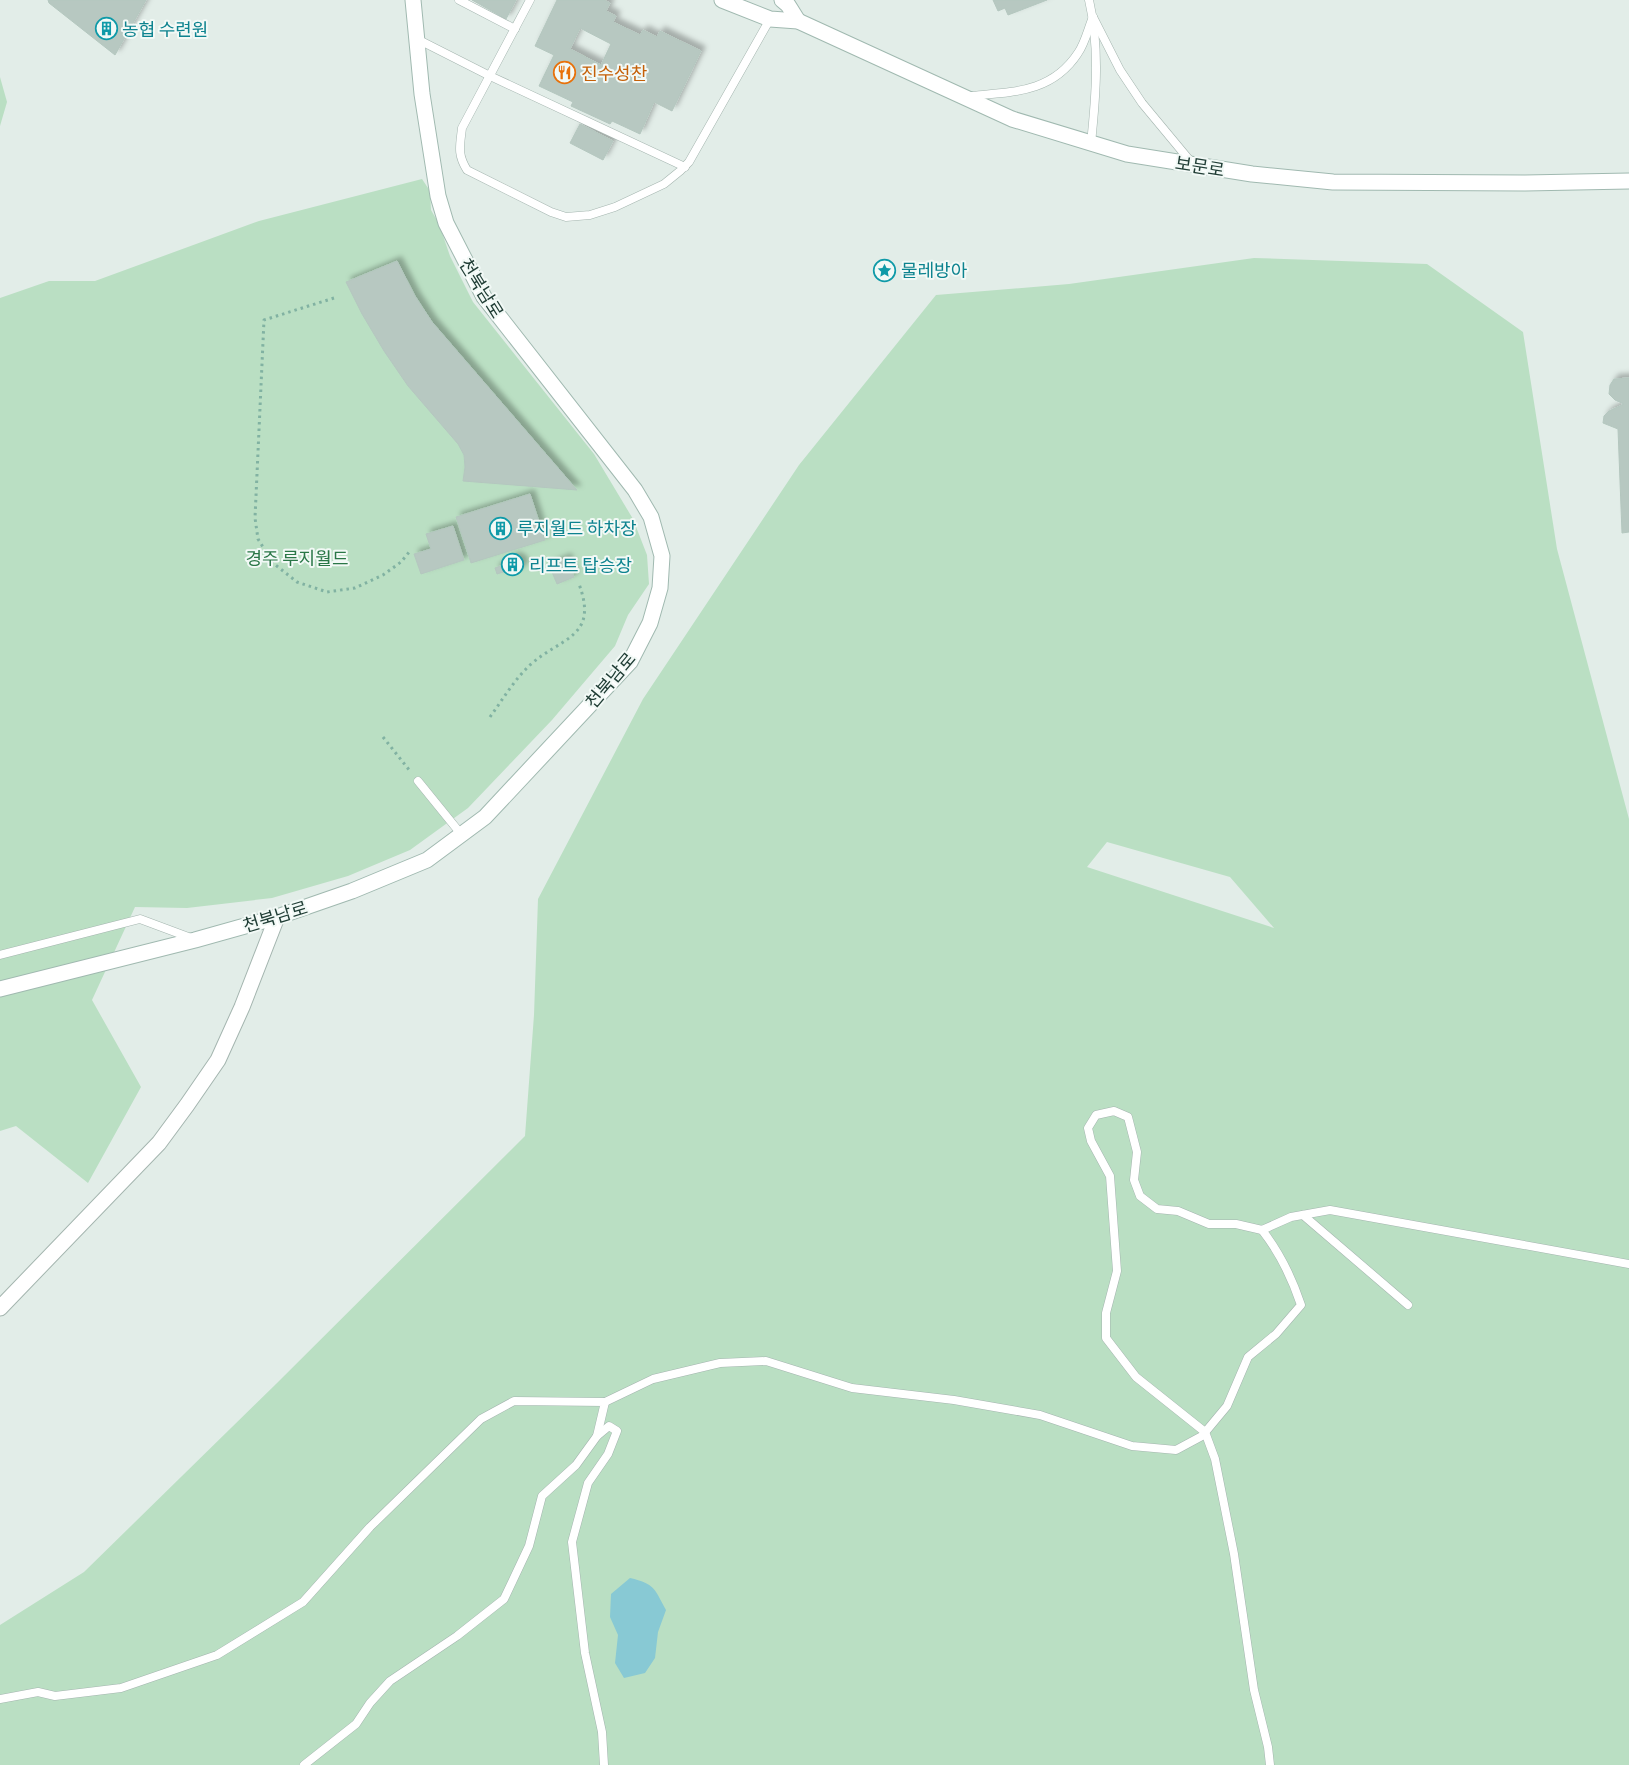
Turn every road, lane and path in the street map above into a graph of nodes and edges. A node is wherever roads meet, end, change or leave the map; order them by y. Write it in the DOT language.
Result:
graph roads {
  1 [pos="413,0"];
  2 [pos="459,0"];
  3 [pos="530,0"];
  4 [pos="722,0"];
  5 [pos="782,0"];
  6 [pos="1089,0"];
  7 [pos="1093,17"];
  8 [pos="770,19"];
  9 [pos="798,21"];
  10 [pos="515,29"];
  11 [pos="417,39"];
  12 [pos="490,76"];
  13 [pos="963,96"];
  14 [pos="1090,143"];
  15 [pos="1193,164"];
  16 [pos="685,167"];
  17 [pos="1629,181"];
  18 [pos="334,298"];
  19 [pos="410,551"];
  20 [pos="579,584"];
  21 [pos="490,717"];
  22 [pos="383,737"];
  23 [pos="418,781"];
  24 [pos="462,834"];
  25 [pos="277,917"];
  26 [pos="195,940"];
  27 [pos="0,954"];
  28 [pos="0,990"];
  29 [pos="1303,1215"];
  30 [pos="1262,1230"];
  31 [pos="1629,1264"];
  32 [pos="1408,1305"];
  33 [pos="0,1308"];
  34 [pos="605,1402"];
  35 [pos="1205,1432"];
  36 [pos="597,1436"];
  37 [pos="0,1699"];
  38 [pos="304,1765"];
  39 [pos="604,1765"];
  40 [pos="1270,1765"];
  1 -- 11 [label="main road, 천북남로"];
  2 -- 10 [label="lane"];
  3 -- 10 [label="lane"];
  4 -- 8 [label="main road, 보문로"];
  5 -- 9 [label="main road, 보문로"];
  6 -- 7 [label="lane"];
  7 -- 13 [label="lane"];
  7 -- 14 [label="lane"];
  7 -- 15 [label="lane"];
  8 -- 9 [label="main road, 보문로"];
  8 -- 16 [label="lane"];
  9 -- 13 [label="main road, 보문로"];
  10 -- 12 [label="lane"];
  11 -- 12 [label="lane"];
  11 -- 24 [label="main road, 천북남로"];
  12 -- 16 [label="lane"];
  12 -- 16 [label="lane"];
  13 -- 14 [label="main road, 보문로"];
  14 -- 15 [label="main road, 보문로"];
  15 -- 17 [label="main road, 보문로"];
  18 -- 19 [label="path"];
  20 -- 21 [label="path"];
  22 -- 23 [label="path"];
  23 -- 24 [label="lane"];
  24 -- 25 [label="main road, 천북남로"];
  25 -- 26 [label="main road, 천북남로"];
  25 -- 33 [label="main road"];
  26 -- 27 [label="lane"];
  26 -- 28 [label="main road, 천북남로"];
  29 -- 30 [label="lane"];
  29 -- 31 [label="lane"];
  29 -- 32 [label="lane"];
  30 -- 35 [label="lane"];
  30 -- 35 [label="lane"];
  34 -- 35 [label="lane"];
  34 -- 36 [label="lane"];
  34 -- 37 [label="lane"];
  35 -- 40 [label="lane"];
  36 -- 38 [label="lane"];
  36 -- 39 [label="lane"];
}
